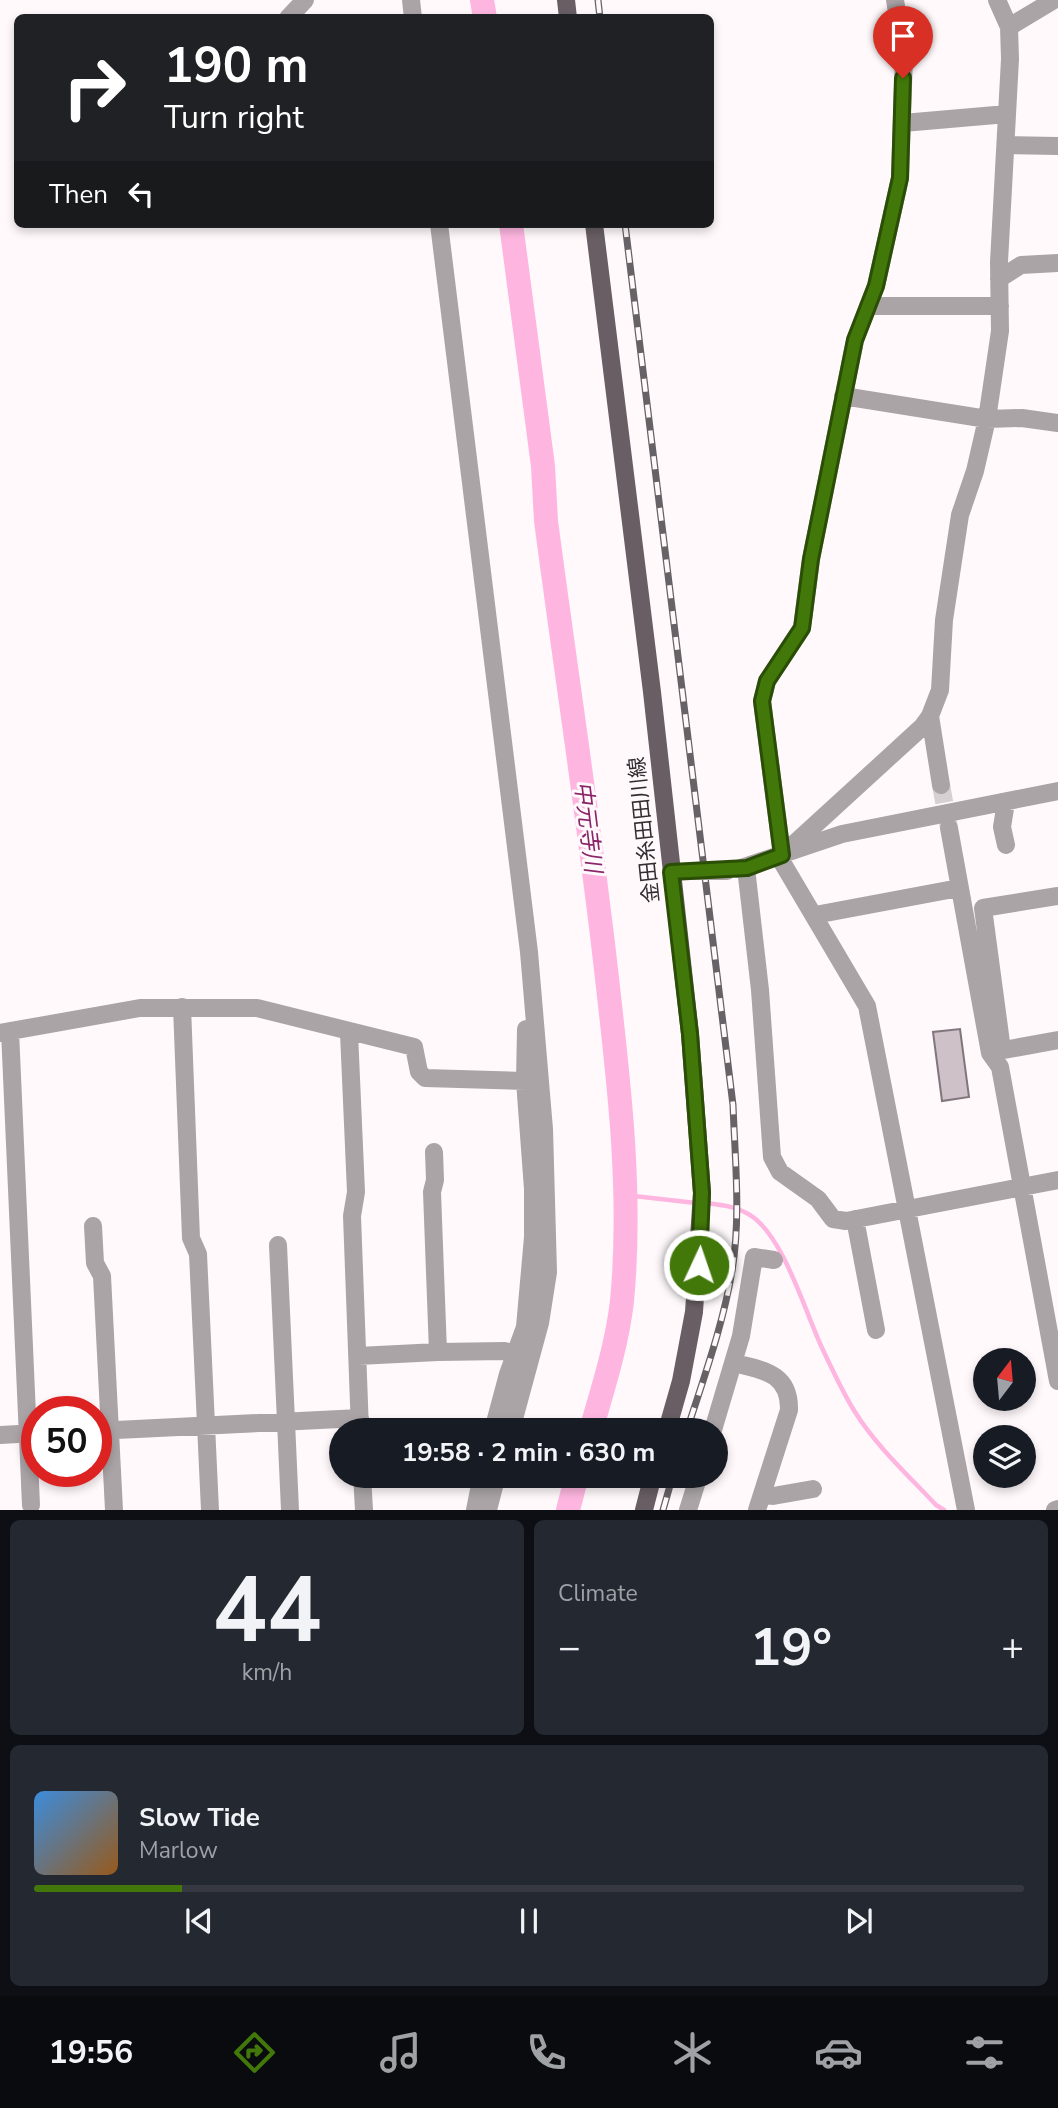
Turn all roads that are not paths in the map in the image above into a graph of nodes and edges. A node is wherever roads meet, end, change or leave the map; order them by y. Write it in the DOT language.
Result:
graph roads {
  1 [pos="305,0"];
  2 [pos="895,0"];
  3 [pos="997,0"];
  4 [pos="1054,0"];
  5 [pos="292,14"];
  6 [pos="1009,27"];
  7 [pos="1007,114"];
  8 [pos="903,122"];
  9 [pos="1006,145"];
  10 [pos="1058,146"];
  11 [pos="439,228"];
  12 [pos="594,228"];
  13 [pos="1058,263"];
  14 [pos="999,279"];
  15 [pos="868,306"];
  16 [pos="1000,306"];
  17 [pos="843,396"];
  18 [pos="988,419"];
  19 [pos="1058,423"];
  20 [pos="929,716"];
  21 [pos="941,785"];
  22 [pos="1058,791"];
  23 [pos="1006,802"];
  24 [pos="949,828"];
  25 [pos="1006,845"];
  26 [pos="782,855"];
  27 [pos="747,868"];
  28 [pos="671,872"];
  29 [pos="959,888"];
  30 [pos="1058,896"];
  31 [pos="815,915"];
  32 [pos="533,995"];
  33 [pos="182,1007"];
  34 [pos="5,1032"];
  35 [pos="349,1032"];
  36 [pos="1058,1040"];
  37 [pos="996,1051"];
  38 [pos="525,1080"];
  39 [pos="434,1152"];
  40 [pos="1058,1180"];
  41 [pos="1022,1187"];
  42 [pos="908,1210"];
  43 [pos="855,1219"];
  44 [pos="93,1226"];
  45 [pos="278,1245"];
  46 [pos="774,1260"];
  47 [pos="876,1330"];
  48 [pos="438,1352"];
  49 [pos="515,1354"];
  50 [pos="358,1356"];
  51 [pos="734,1363"];
  52 [pos="1058,1381"];
  53 [pos="30,1396"];
  54 [pos="104,1396"];
  55 [pos="360,1418"];
  56 [pos="496,1418"];
  57 [pos="513,1418"];
  58 [pos="670,1418"];
  59 [pos="717,1418"];
  60 [pos="286,1420"];
  61 [pos="329,1422"];
  62 [pos="207,1426"];
  63 [pos="112,1431"];
  64 [pos="21,1434"];
  65 [pos="0,1435"];
  66 [pos="30,1487"];
  67 [pos="111,1487"];
  68 [pos="363,1488"];
  69 [pos="479,1488"];
  70 [pos="494,1488"];
  71 [pos="649,1488"];
  72 [pos="695,1488"];
  73 [pos="813,1489"];
  74 [pos="759,1502"];
  75 [pos="30,1505"];
  76 [pos="114,1510"];
  77 [pos="210,1510"];
  78 [pos="290,1510"];
  79 [pos="364,1510"];
  80 [pos="475,1510"];
  81 [pos="488,1510"];
  82 [pos="643,1510"];
  83 [pos="688,1510"];
  84 [pos="966,1510"];
  1 -- 5 [label="street"];
  2 -- 8 [label="street"];
  3 -- 6 [label="street"];
  4 -- 6 [label="street"];
  6 -- 7 [label="street"];
  7 -- 8 [label="street"];
  7 -- 9 [label="street"];
  8 -- 15 [label="street"];
  9 -- 10 [label="street"];
  9 -- 14 [label="street"];
  11 -- 32 [label="street"];
  12 -- 28 [label="main road, 金田糸田田川線"];
  13 -- 14 [label="street"];
  14 -- 16 [label="street"];
  15 -- 16 [label="street"];
  15 -- 17 [label="street"];
  16 -- 18 [label="street"];
  17 -- 18 [label="street"];
  17 -- 26 [label="street"];
  18 -- 19 [label="street"];
  18 -- 20 [label="street"];
  20 -- 21 [label="street"];
  20 -- 26 [label="street"];
  22 -- 23 [label="street"];
  23 -- 25 [label="street"];
  23 -- 26 [label="street"];
  24 -- 29 [label="street"];
  26 -- 27 [label="street"];
  26 -- 31 [label="street"];
  27 -- 28 [label="street, bridge"];
  27 -- 43 [label="street"];
  28 -- 58 [label="main road, 金田糸田田川線"];
  29 -- 31 [label="street"];
  29 -- 37 [label="street"];
  30 -- 37 [label="street"];
  31 -- 42 [label="street"];
  32 -- 38 [label="street"];
  32 -- 57 [label="street"];
  33 -- 34 [label="street"];
  33 -- 35 [label="street"];
  33 -- 62 [label="street"];
  34 -- 53 [label="street"];
  35 -- 38 [label="street"];
  35 -- 50 [label="street"];
  36 -- 37 [label="street"];
  37 -- 41 [label="street"];
  38 -- 49 [label="street"];
  39 -- 48 [label="street"];
  40 -- 41 [label="street"];
  41 -- 42 [label="street"];
  41 -- 52 [label="street"];
  42 -- 43 [label="street"];
  42 -- 84 [label="street"];
  43 -- 47 [label="street"];
  44 -- 54 [label="street"];
  45 -- 60 [label="street"];
  46 -- 51 [label="street"];
  48 -- 49 [label="street"];
  48 -- 50 [label="street"];
  49 -- 56 [label="street"];
  50 -- 55 [label="street"];
  51 -- 59 [label="street"];
  51 -- 74 [label="street"];
  60 -- 61 [label="street"];
  60 -- 62 [label="street"];
  60 -- 78 [label="street"];
  62 -- 63 [label="street"];
  62 -- 77 [label="street"];
  64 -- 65 [label="street"];
  66 -- 75 [label="street"];
  67 -- 76 [label="street"];
  68 -- 79 [label="street"];
  69 -- 80 [label="street"];
  70 -- 81 [label="street"];
  71 -- 82 [label="main road"];
  72 -- 83 [label="street"];
  73 -- 74 [label="street"];
}
